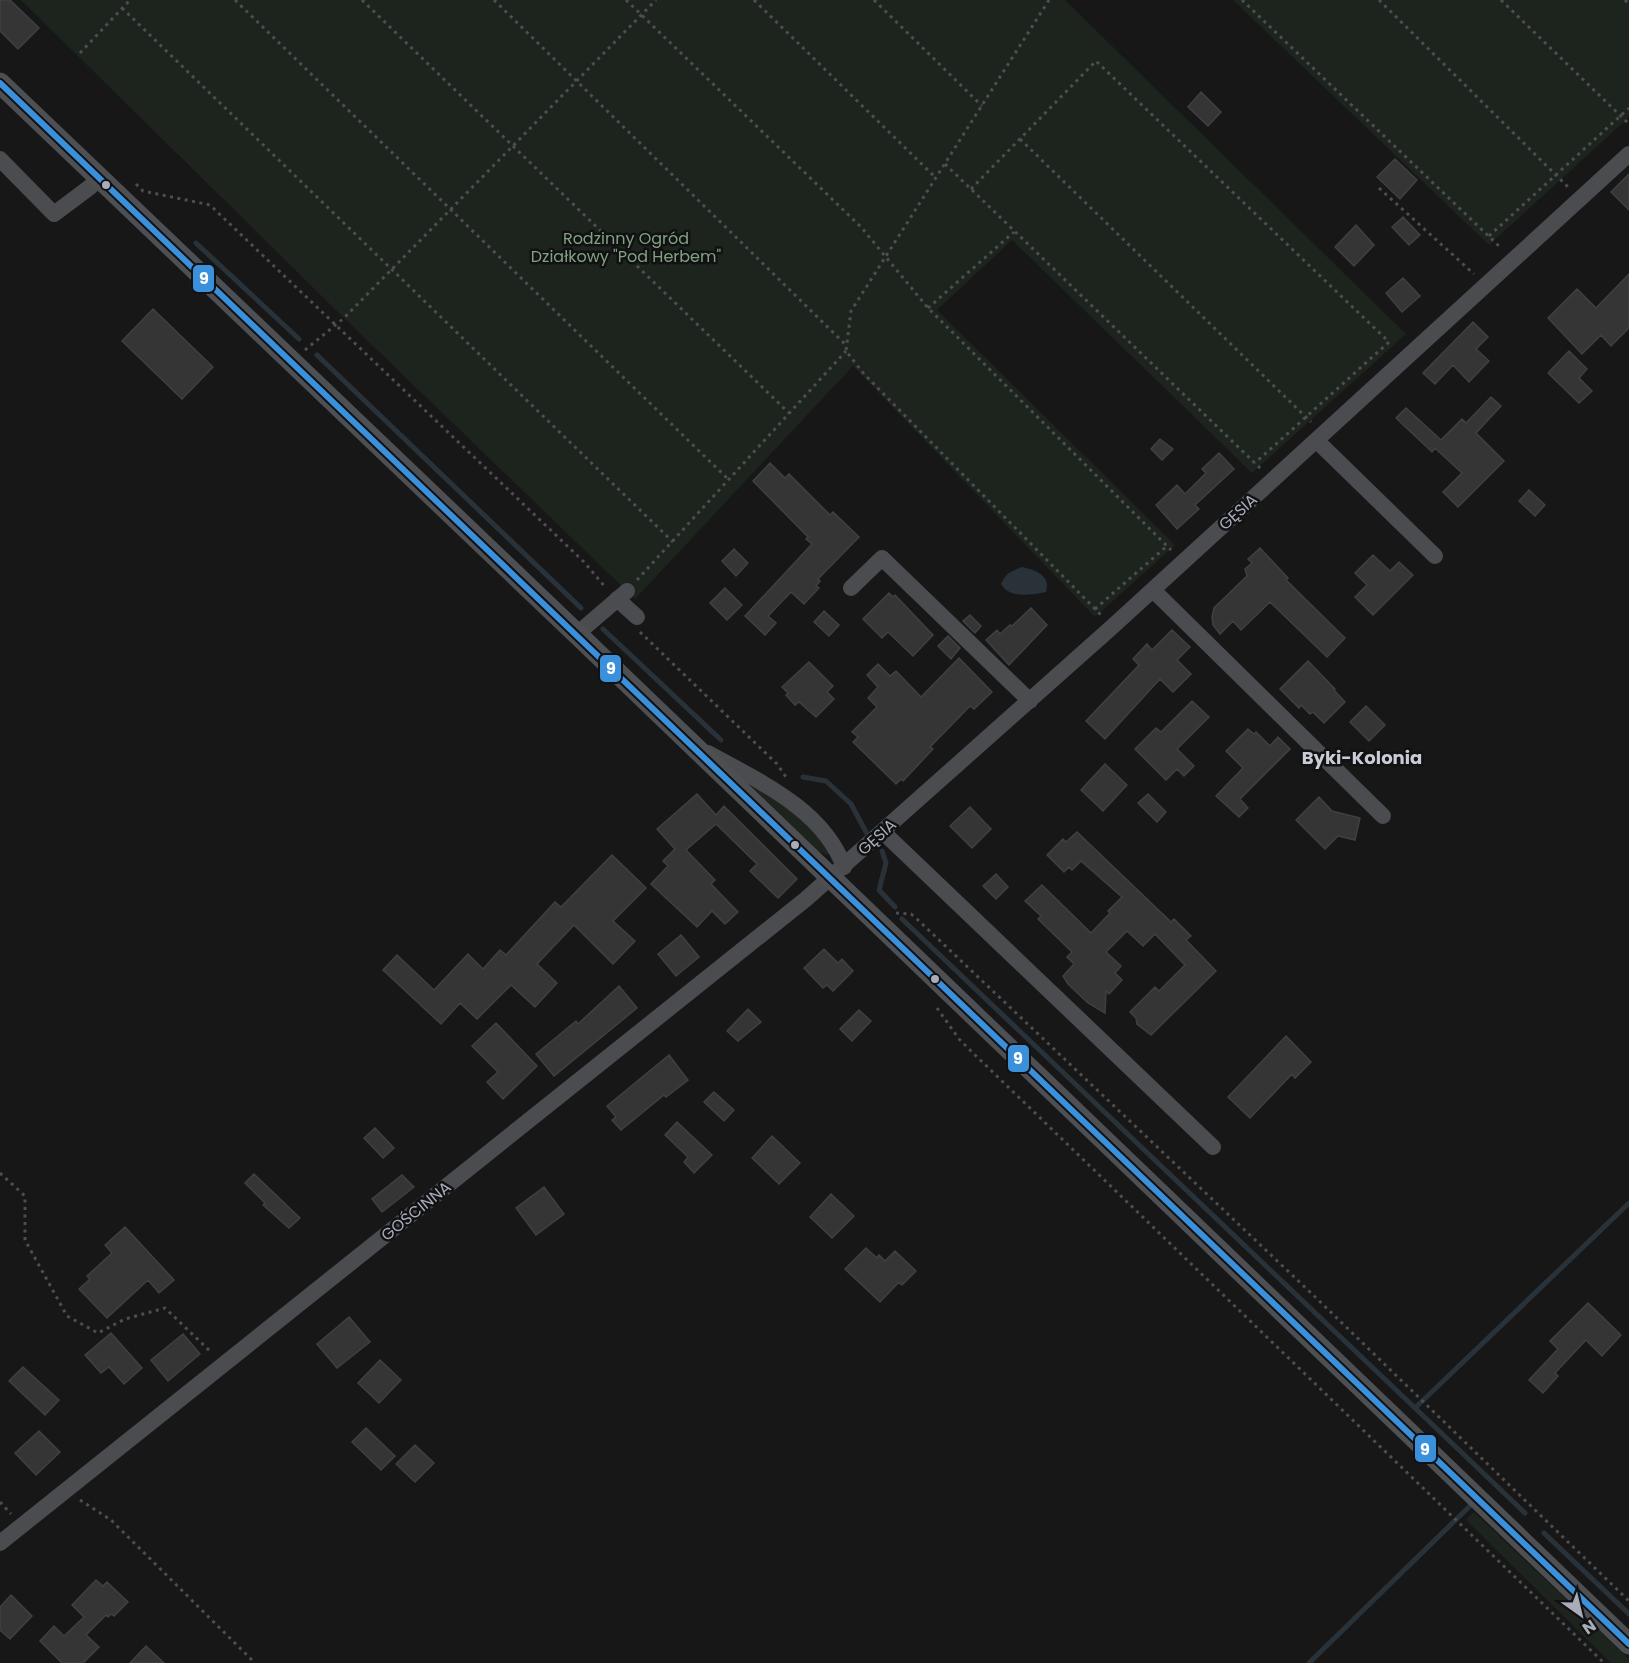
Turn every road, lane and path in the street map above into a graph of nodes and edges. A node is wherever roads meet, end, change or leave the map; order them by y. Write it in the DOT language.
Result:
graph roads {
  1 [pos="130,0"];
  2 [pos="235,0"];
  3 [pos="362,0"];
  4 [pos="494,0"];
  5 [pos="626,0"];
  6 [pos="656,0"];
  7 [pos="754,0"];
  8 [pos="874,0"];
  9 [pos="1050,0"];
  10 [pos="1242,0"];
  11 [pos="1379,0"];
  12 [pos="1501,0"];
  13 [pos="1625,0"];
  14 [pos="1629,4"];
  15 [pos="122,8"];
  16 [pos="642,15"];
  17 [pos="80,52"];
  18 [pos="577,81"];
  19 [pos="0,83"];
  20 [pos="982,106"];
  21 [pos="1629,108"];
  22 [pos="1621,116"];
  23 [pos="1629,124"];
  24 [pos="1020,139"];
  25 [pos="513,146"];
  26 [pos="1629,154"];
  27 [pos="0,159"];
  28 [pos="945,164"];
  29 [pos="1556,175"];
  30 [pos="129,177"];
  31 [pos="99,178"];
  32 [pos="936,178"];
  33 [pos="1561,179"];
  34 [pos="1379,188"];
  35 [pos="971,189"];
  36 [pos="451,209"];
  37 [pos="1015,231"];
  38 [pos="1489,236"];
  39 [pos="1494,240"];
  40 [pos="885,257"];
  41 [pos="391,269"];
  42 [pos="1486,285"];
  43 [pos="928,308"];
  44 [pos="336,323"];
  45 [pos="846,345"];
  46 [pos="846,351"];
  47 [pos="290,362"];
  48 [pos="789,413"];
  49 [pos="1306,417"];
  50 [pos="1320,438"];
  51 [pos="1255,463"];
  52 [pos="729,480"];
  53 [pos="1273,480"];
  54 [pos="673,542"];
  55 [pos="1167,546"];
  56 [pos="1435,555"];
  57 [pos="1183,562"];
  58 [pos="850,588"];
  59 [pos="1153,590"];
  60 [pos="622,595"];
  61 [pos="1095,609"];
  62 [pos="637,617"];
  63 [pos="1112,627"];
  64 [pos="577,633"];
  65 [pos="1030,701"];
  66 [pos="693,745"];
  67 [pos="789,781"];
  68 [pos="1383,816"];
  69 [pos="883,832"];
  70 [pos="838,872"];
  71 [pos="889,913"];
  72 [pos="1213,1147"];
  73 [pos="0,1173"];
  74 [pos="224,1365"];
  75 [pos="66,1491"];
  76 [pos="1451,1514"];
  77 [pos="0,1543"];
  78 [pos="1629,1601"];
  79 [pos="1629,1644"];
  80 [pos="255,1663"];
  81 [pos="1604,1663"];
  1 -- 15 [label="path"];
  2 -- 36 [label="path"];
  3 -- 25 [label="path"];
  4 -- 18 [label="path"];
  5 -- 16 [label="path"];
  6 -- 16 [label="path"];
  7 -- 32 [label="path"];
  8 -- 20 [label="path"];
  9 -- 20 [label="path"];
  10 -- 38 [label="path"];
  11 -- 29 [label="path"];
  12 -- 22 [label="path"];
  13 -- 14 [label="path"];
  15 -- 17 [label="path"];
  15 -- 41 [label="path"];
  16 -- 18 [label="path"];
  16 -- 40 [label="path"];
  18 -- 25 [label="path"];
  18 -- 45 [label="path"];
  19 -- 31 [label="main road"];
  20 -- 28 [label="path"];
  21 -- 22 [label="path"];
  22 -- 23 [label="path"];
  22 -- 29 [label="path"];
  24 -- 35 [label="path"];
  24 -- 49 [label="path"];
  24 -- 49 [label="path"];
  25 -- 36 [label="path"];
  25 -- 48 [label="path"];
  26 -- 42 [label="street, GĘSIA"];
  27 -- 31 [label="street"];
  28 -- 32 [label="path"];
  28 -- 35 [label="path"];
  29 -- 33 [label="path"];
  29 -- 38 [label="path"];
  30 -- 44 [label="path"];
  31 -- 47 [label="main road"];
  32 -- 40 [label="path"];
  34 -- 42 [label="path"];
  35 -- 37 [label="path"];
  36 -- 41 [label="path"];
  36 -- 52 [label="path"];
  37 -- 43 [label="path"];
  37 -- 51 [label="path"];
  38 -- 39 [label="path"];
  40 -- 43 [label="path"];
  40 -- 45 [label="path"];
  41 -- 44 [label="path"];
  41 -- 54 [label="path"];
  42 -- 50 [label="street, GĘSIA"];
  43 -- 55 [label="path"];
  44 -- 47 [label="path"];
  44 -- 60 [label="path"];
  45 -- 46 [label="path"];
  46 -- 48 [label="path"];
  46 -- 61 [label="path"];
  47 -- 64 [label="main road"];
  48 -- 52 [label="path"];
  49 -- 50 [label="path"];
  49 -- 51 [label="path"];
  50 -- 53 [label="street, GĘSIA"];
  50 -- 56 [label="street"];
  51 -- 53 [label="path"];
  52 -- 54 [label="path"];
  53 -- 57 [label="street, GĘSIA"];
  54 -- 60 [label="path"];
  55 -- 57 [label="path"];
  55 -- 61 [label="path"];
  57 -- 59 [label="street, GĘSIA"];
  58 -- 65 [label="street"];
  59 -- 63 [label="street, GĘSIA"];
  59 -- 68 [label="street"];
  60 -- 62 [label="street"];
  60 -- 64 [label="street"];
  61 -- 63 [label="path"];
  62 -- 67 [label="path"];
  63 -- 65 [label="street, GĘSIA"];
  64 -- 66 [label="main road"];
  65 -- 69 [label="street, GĘSIA"];
  66 -- 70 [label="main road"];
  66 -- 70 [label="street"];
  69 -- 70 [label="street, GĘSIA"];
  69 -- 72 [label="street"];
  70 -- 74 [label="street, GOŚCINNA"];
  70 -- 79 [label="main road"];
  71 -- 78 [label="path"];
  73 -- 74 [label="path"];
  74 -- 75 [label="street, GOŚCINNA"];
  75 -- 77 [label="street, GOŚCINNA"];
  75 -- 80 [label="path"];
  76 -- 81 [label="path"];
}
